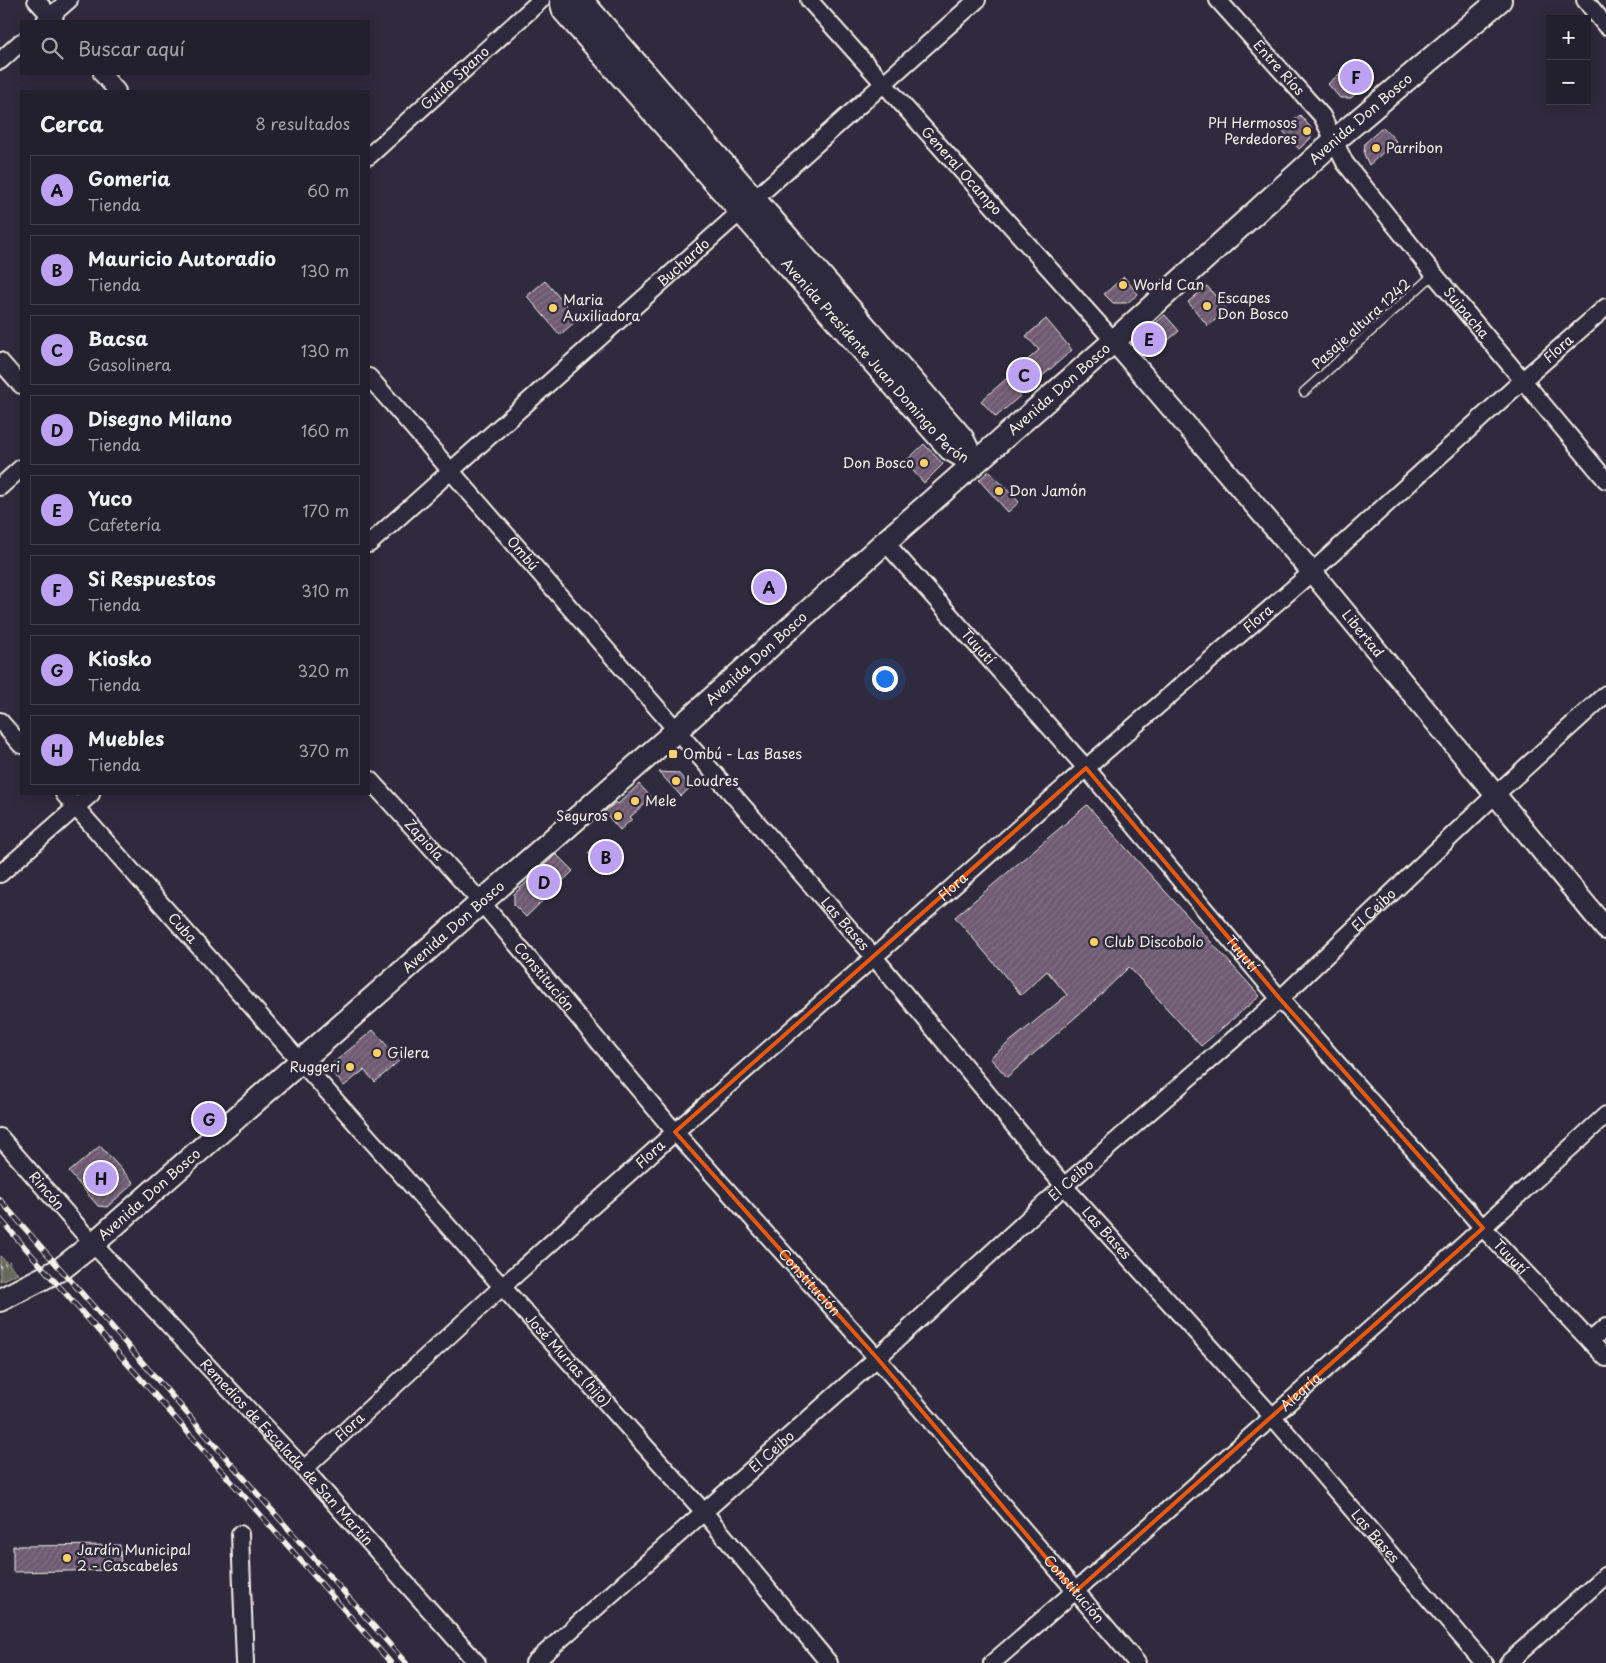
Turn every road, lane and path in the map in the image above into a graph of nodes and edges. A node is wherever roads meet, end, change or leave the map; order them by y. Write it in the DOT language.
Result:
graph roads {
  1 [pos="36,0"];
  2 [pos="69,0"];
  3 [pos="541,0"];
  4 [pos="561,0"];
  5 [pos="581,0"];
  6 [pos="809,0"];
  7 [pos="977,0"];
  8 [pos="1218,0"];
  9 [pos="1500,0"];
  10 [pos="1585,0"];
  11 [pos="50,20"];
  12 [pos="1606,26"];
  13 [pos="20,43"];
  14 [pos="0,61"];
  15 [pos="103,75"];
  16 [pos="883,83"];
  17 [pos="117,90"];
  18 [pos="1334,141"];
  19 [pos="370,155"];
  20 [pos="748,205"];
  21 [pos="1434,274"];
  22 [pos="1606,307"];
  23 [pos="1114,341"];
  24 [pos="0,361"];
  25 [pos="370,378"];
  26 [pos="1523,380"];
  27 [pos="20,384"];
  28 [pos="1304,392"];
  29 [pos="974,463"];
  30 [pos="20,469"];
  31 [pos="449,470"];
  32 [pos="1606,480"];
  33 [pos="0,487"];
  34 [pos="886,542"];
  35 [pos="370,543"];
  36 [pos="1312,572"];
  37 [pos="1606,694"];
  38 [pos="0,721"];
  39 [pos="676,731"];
  40 [pos="20,745"];
  41 [pos="1086,768"];
  42 [pos="370,780"];
  43 [pos="65,795"];
  44 [pos="89,795"];
  45 [pos="1495,795"];
  46 [pos="76,807"];
  47 [pos="0,874"];
  48 [pos="481,902"];
  49 [pos="1606,929"];
  50 [pos="874,957"];
  51 [pos="1280,999"];
  52 [pos="300,1061"];
  53 [pos="1606,1115"];
  54 [pos="675,1132"];
  55 [pos="0,1137"];
  56 [pos="1064,1186"];
  57 [pos="1483,1228"];
  58 [pos="93,1244"];
  59 [pos="10,1262"];
  60 [pos="0,1266"];
  61 [pos="503,1286"];
  62 [pos="0,1300"];
  63 [pos="1606,1327"];
  64 [pos="1590,1341"];
  65 [pos="877,1358"];
  66 [pos="1606,1358"];
  67 [pos="1272,1416"];
  68 [pos="304,1469"];
  69 [pos="704,1512"];
  70 [pos="240,1534"];
  71 [pos="1606,1575"];
  72 [pos="1075,1592"];
  73 [pos="246,1663"];
  74 [pos="477,1663"];
  75 [pos="534,1663"];
  76 [pos="829,1663"];
  77 [pos="992,1663"];
  78 [pos="1137,1663"];
  79 [pos="1484,1663"];
  80 [pos="1508,1663"];
  1 -- 11 [label="street"];
  2 -- 11 [label="street"];
  3 -- 19 [label="street, Guido Spano"];
  4 -- 20 [label="main road, Avenida Presidente Juan Domingo Perón"];
  5 -- 20 [label="main road, Avenida Presidente Juan Domingo Perón"];
  6 -- 16 [label="street, General Ocampo"];
  7 -- 16 [label="street, Buchardo"];
  8 -- 18 [label="street, Entre Ríos"];
  9 -- 18 [label="main road, Avenida Don Bosco"];
  10 -- 12 [label="street"];
  13 -- 14 [label="street"];
  15 -- 17 [label="street"];
  16 -- 20 [label="street, Buchardo"];
  16 -- 23 [label="street, General Ocampo"];
  18 -- 21 [label="street, Suipacha"];
  18 -- 23 [label="main road, Avenida Don Bosco"];
  20 -- 29 [label="main road, Avenida Presidente Juan Domingo Perón"];
  20 -- 31 [label="street, Buchardo"];
  21 -- 26 [label="street, Suipacha"];
  21 -- 28 [label="lane, Pasaje altura 1242"];
  22 -- 26 [label="street, Flora"];
  23 -- 29 [label="main road, Avenida Don Bosco"];
  23 -- 36 [label="street, Libertad"];
  24 -- 27 [label="street"];
  25 -- 31 [label="street, Ombú"];
  26 -- 32 [label="street, Suipacha"];
  26 -- 36 [label="street, Flora"];
  29 -- 34 [label="main road, Avenida Don Bosco"];
  30 -- 33 [label="street"];
  31 -- 35 [label="street, Buchardo"];
  31 -- 39 [label="street, Ombú"];
  34 -- 39 [label="main road, Avenida Don Bosco"];
  34 -- 41 [label="street, Tuyutí"];
  36 -- 41 [label="street, Flora"];
  36 -- 45 [label="street, Libertad"];
  37 -- 45 [label="street, El Ceibo"];
  38 -- 40 [label="street"];
  39 -- 48 [label="main road, Avenida Don Bosco"];
  39 -- 50 [label="street, Las Bases"];
  41 -- 50 [label="street, Flora"];
  41 -- 51 [label="street, Tuyutí"];
  42 -- 48 [label="street, Zapiola"];
  43 -- 46 [label="street, Cuba"];
  44 -- 46 [label="street"];
  45 -- 49 [label="street, Libertad"];
  45 -- 51 [label="street, El Ceibo"];
  46 -- 47 [label="street"];
  46 -- 52 [label="street, Cuba"];
  48 -- 52 [label="main road, Avenida Don Bosco"];
  48 -- 54 [label="street, Constitución"];
  50 -- 54 [label="street, Flora"];
  50 -- 56 [label="street, Las Bases"];
  51 -- 56 [label="street, El Ceibo"];
  51 -- 57 [label="street, Tuyutí"];
  52 -- 58 [label="main road, Avenida Don Bosco"];
  52 -- 61 [label="street, José Murias (hijo)"];
  53 -- 57 [label="street, Alegría"];
  54 -- 61 [label="street, Flora"];
  54 -- 65 [label="street, Constitución"];
  55 -- 58 [label="street, Rincón"];
  56 -- 65 [label="street, El Ceibo"];
  56 -- 67 [label="street, Las Bases"];
  57 -- 64 [label="street, Tuyutí"];
  57 -- 67 [label="street, Alegría"];
  58 -- 62 [label="main road, Avenida Don Bosco"];
  58 -- 68 [label="street, Remedios de Escalada de San Martín"];
  59 -- 60 [label="path"];
  61 -- 68 [label="street, Flora"];
  61 -- 69 [label="street, José Murias (hijo)"];
  63 -- 64 [label="street"];
  64 -- 66 [label="street, Tuyutí"];
  65 -- 69 [label="street, El Ceibo"];
  65 -- 72 [label="street, Constitución"];
  67 -- 72 [label="street, Alegría"];
  67 -- 79 [label="street, Las Bases"];
  68 -- 74 [label="street, Remedios de Escalada de San Martín"];
  69 -- 75 [label="street, El Ceibo"];
  69 -- 76 [label="street, José Murias (hijo)"];
  70 -- 73 [label="street"];
  71 -- 80 [label="street"];
  72 -- 77 [label="street, Alegría"];
  72 -- 78 [label="street, Constitución"];
}
